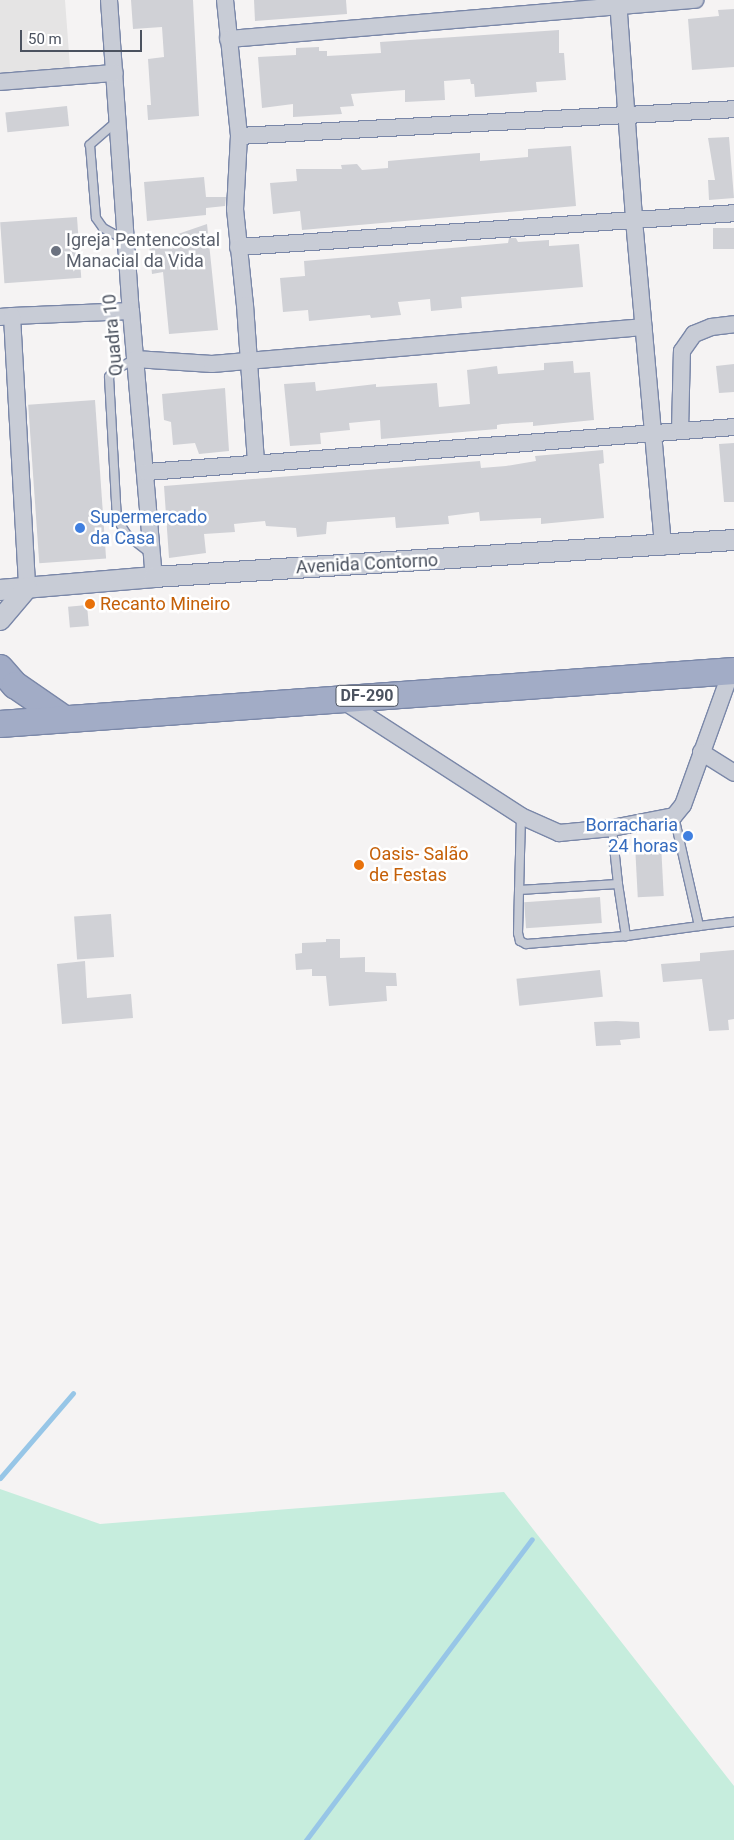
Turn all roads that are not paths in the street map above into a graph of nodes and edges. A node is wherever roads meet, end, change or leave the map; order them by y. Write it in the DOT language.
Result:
graph roads {
  1 [pos="109,0"];
  2 [pos="225,0"];
  3 [pos="695,0"];
  4 [pos="619,3"];
  5 [pos="228,38"];
  6 [pos="115,72"];
  7 [pos="0,82"];
  8 [pos="734,109"];
  9 [pos="626,116"];
  10 [pos="118,120"];
  11 [pos="239,136"];
  12 [pos="734,213"];
  13 [pos="634,220"];
  14 [pos="126,241"];
  15 [pos="238,247"];
  16 [pos="131,311"];
  17 [pos="6,317"];
  18 [pos="734,324"];
  19 [pos="643,328"];
  20 [pos="135,359"];
  21 [pos="249,360"];
  22 [pos="734,427"];
  23 [pos="680,431"];
  24 [pos="653,433"];
  25 [pos="256,464"];
  26 [pos="147,472"];
  27 [pos="734,540"];
  28 [pos="663,546"];
  29 [pos="153,556"];
  30 [pos="154,577"];
  31 [pos="27,588"];
  32 [pos="0,590"];
  33 [pos="0,620"];
  34 [pos="0,668"];
  35 [pos="733,672"];
  36 [pos="338,697"];
  37 [pos="63,718"];
  38 [pos="0,724"];
  39 [pos="701,752"];
  40 [pos="734,772"];
  41 [pos="521,816"];
  42 [pos="674,816"];
  43 [pos="612,828"];
  44 [pos="618,884"];
  45 [pos="519,890"];
  46 [pos="734,922"];
  47 [pos="699,926"];
  48 [pos="626,936"];
  1 -- 6 [label="street, Quadra 10"];
  2 -- 5 [label="street"];
  3 -- 4 [label="street"];
  4 -- 5 [label="street"];
  4 -- 9 [label="street"];
  5 -- 11 [label="street"];
  6 -- 7 [label="street"];
  6 -- 10 [label="street, Quadra 10"];
  8 -- 9 [label="street"];
  9 -- 11 [label="street"];
  9 -- 13 [label="street"];
  10 -- 14 [label="street, Quadra 10"];
  10 -- 14 [label="lane"];
  11 -- 15 [label="street"];
  12 -- 13 [label="street"];
  13 -- 15 [label="street"];
  13 -- 19 [label="street"];
  14 -- 16 [label="street, Quadra 10"];
  15 -- 21 [label="street"];
  16 -- 17 [label="street"];
  16 -- 20 [label="street, Quadra 10"];
  17 -- 31 [label="street"];
  18 -- 23 [label="street"];
  19 -- 21 [label="street"];
  19 -- 24 [label="street"];
  20 -- 21 [label="street"];
  20 -- 26 [label="street, Quadra 10"];
  20 -- 29 [label="lane"];
  21 -- 25 [label="street"];
  22 -- 23 [label="street"];
  23 -- 24 [label="street"];
  24 -- 25 [label="street"];
  24 -- 28 [label="street"];
  25 -- 26 [label="street"];
  26 -- 29 [label="street, Quadra 10"];
  27 -- 28 [label="street, Avenida Contorno"];
  28 -- 30 [label="street, Avenida Contorno"];
  29 -- 30 [label="street, Quadra 10"];
  30 -- 31 [label="street, Avenida Contorno"];
  31 -- 32 [label="street, Avenida Contorno"];
  31 -- 33 [label="street"];
  34 -- 37 [label="highway"];
  35 -- 36 [label="highway, DF-290"];
  35 -- 39 [label="street"];
  36 -- 37 [label="highway, DF-290"];
  36 -- 41 [label="street"];
  37 -- 38 [label="highway, DF-290"];
  39 -- 40 [label="street"];
  39 -- 42 [label="street"];
  41 -- 43 [label="street"];
  41 -- 45 [label="lane"];
  42 -- 43 [label="street"];
  42 -- 47 [label="lane"];
  43 -- 44 [label="lane"];
  44 -- 45 [label="lane"];
  44 -- 48 [label="lane"];
  45 -- 48 [label="lane"];
  46 -- 47 [label="lane"];
  47 -- 48 [label="lane"];
}
